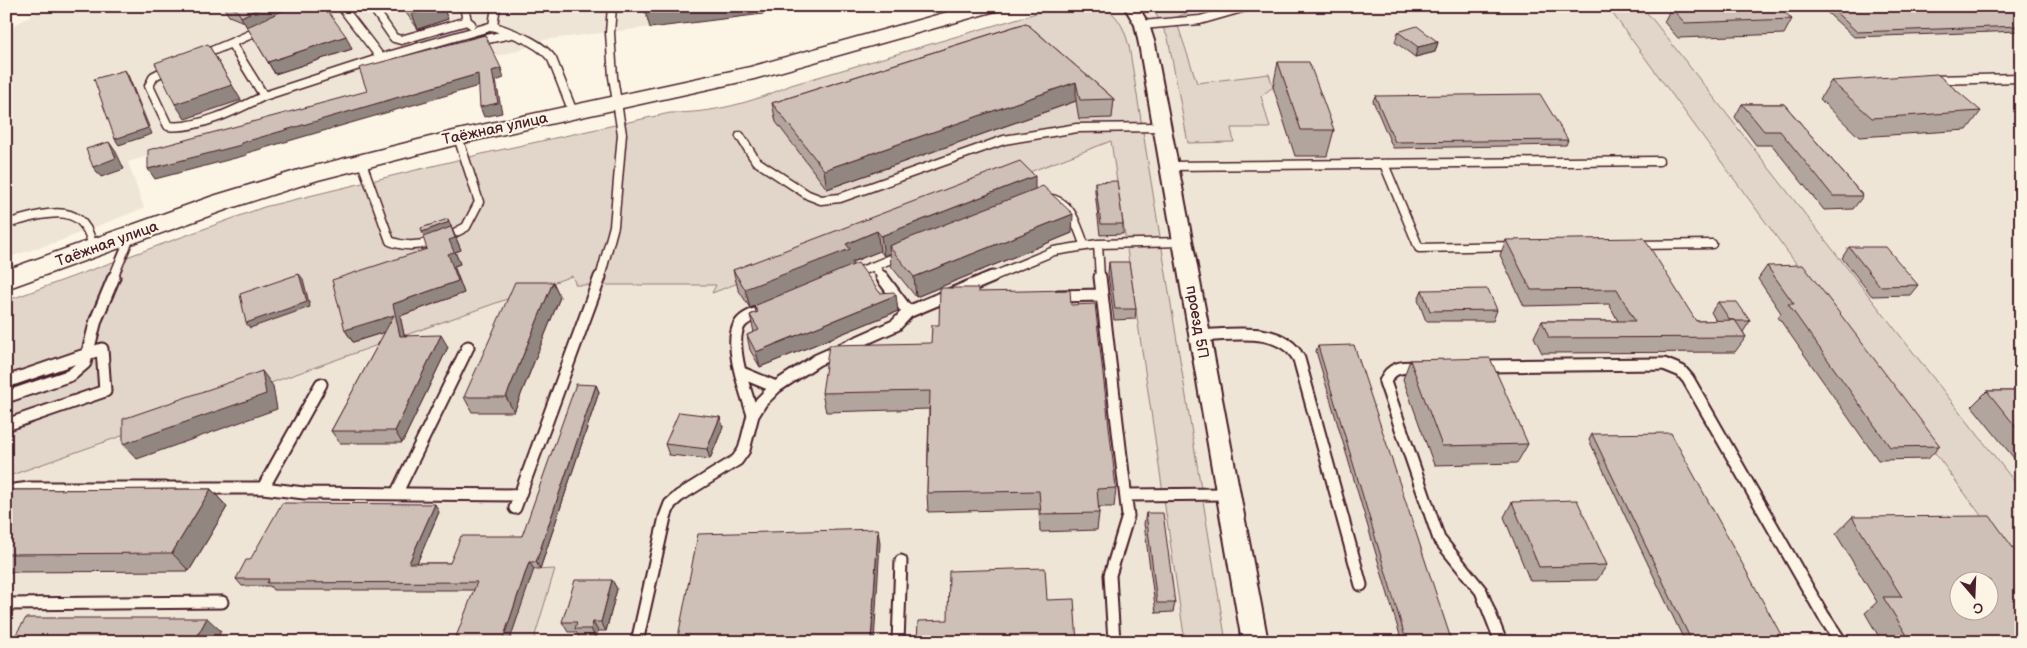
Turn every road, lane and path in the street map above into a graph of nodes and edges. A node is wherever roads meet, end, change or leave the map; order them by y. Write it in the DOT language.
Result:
graph roads {
  1 [pos="341,6"];
  2 [pos="372,6"];
  3 [pos="464,6"];
  4 [pos="496,6"];
  5 [pos="612,6"];
  6 [pos="992,6"];
  7 [pos="1131,6"];
  8 [pos="1249,6"];
  9 [pos="467,21"];
  10 [pos="1142,25"];
  11 [pos="493,26"];
  12 [pos="267,27"];
  13 [pos="478,28"];
  14 [pos="511,34"];
  15 [pos="232,43"];
  16 [pos="381,58"];
  17 [pos="401,62"];
  18 [pos="2021,78"];
  19 [pos="1918,80"];
  20 [pos="264,96"];
  21 [pos="617,103"];
  22 [pos="573,112"];
  23 [pos="1161,127"];
  24 [pos="740,136"];
  25 [pos="458,137"];
  26 [pos="361,160"];
  27 [pos="1659,161"];
  28 [pos="1384,164"];
  29 [pos="1168,166"];
  30 [pos="1033,202"];
  31 [pos="6,224"];
  32 [pos="131,235"];
  33 [pos="1182,242"];
  34 [pos="1084,244"];
  35 [pos="1098,244"];
  36 [pos="1712,244"];
  37 [pos="1624,245"];
  38 [pos="1526,246"];
  39 [pos="93,249"];
  40 [pos="909,252"];
  41 [pos="874,266"];
  42 [pos="847,277"];
  43 [pos="6,280"];
  44 [pos="1101,295"];
  45 [pos="1051,296"];
  46 [pos="972,297"];
  47 [pos="942,298"];
  48 [pos="775,306"];
  49 [pos="908,312"];
  50 [pos="1199,336"];
  51 [pos="468,347"];
  52 [pos="88,354"];
  53 [pos="1469,366"];
  54 [pos="1430,367"];
  55 [pos="742,373"];
  56 [pos="6,382"];
  57 [pos="321,384"];
  58 [pos="776,388"];
  59 [pos="6,397"];
  60 [pos="753,415"];
  61 [pos="6,425"];
  62 [pos="263,488"];
  63 [pos="6,491"];
  64 [pos="396,494"];
  65 [pos="1227,494"];
  66 [pos="520,495"];
  67 [pos="1126,495"];
  68 [pos="515,508"];
  69 [pos="901,560"];
  70 [pos="1361,585"];
  71 [pos="222,602"];
  72 [pos="6,604"];
  73 [pos="637,642"];
  74 [pos="898,642"];
  75 [pos="1114,642"];
  76 [pos="1255,642"];
  77 [pos="1501,642"];
  78 [pos="1841,642"];
  1 -- 16 [label="lane"];
  2 -- 9 [label="lane"];
  3 -- 9 [label="lane"];
  4 -- 11 [label="lane"];
  5 -- 21 [label="lane"];
  6 -- 21 [label="highway, Таёжная улица"];
  7 -- 10 [label="street, проезд 5П"];
  8 -- 10 [label="lane"];
  9 -- 13 [label="lane"];
  10 -- 23 [label="street, проезд 5П"];
  11 -- 13 [label="lane"];
  11 -- 14 [label="lane"];
  12 -- 15 [label="lane"];
  13 -- 16 [label="lane"];
  14 -- 17 [label="lane"];
  14 -- 22 [label="lane"];
  15 -- 20 [label="lane"];
  15 -- 20 [label="lane"];
  16 -- 20 [label="lane"];
  18 -- 19 [label="lane"];
  21 -- 22 [label="highway, Таёжная улица"];
  21 -- 66 [label="lane"];
  22 -- 25 [label="highway, Таёжная улица"];
  23 -- 24 [label="lane"];
  23 -- 29 [label="street, проезд 5П"];
  25 -- 26 [label="highway, Таёжная улица"];
  25 -- 26 [label="lane"];
  26 -- 32 [label="highway, Таёжная улица"];
  27 -- 28 [label="lane"];
  28 -- 29 [label="lane"];
  28 -- 38 [label="lane"];
  29 -- 33 [label="street, проезд 5П"];
  30 -- 34 [label="lane"];
  31 -- 39 [label="lane"];
  32 -- 39 [label="highway, Таёжная улица"];
  32 -- 52 [label="lane"];
  33 -- 35 [label="lane"];
  33 -- 50 [label="street, проезд 5П"];
  34 -- 35 [label="lane"];
  34 -- 47 [label="lane"];
  35 -- 44 [label="lane"];
  36 -- 37 [label="lane"];
  39 -- 43 [label="highway, Таёжная улица"];
  40 -- 41 [label="lane"];
  41 -- 42 [label="lane"];
  41 -- 49 [label="lane"];
  44 -- 45 [label="lane"];
  44 -- 67 [label="lane"];
  46 -- 47 [label="lane"];
  47 -- 49 [label="lane"];
  48 -- 55 [label="lane"];
  49 -- 58 [label="lane"];
  50 -- 65 [label="street, проезд 5П"];
  50 -- 70 [label="lane"];
  51 -- 64 [label="lane"];
  52 -- 56 [label="lane"];
  52 -- 59 [label="lane"];
  52 -- 61 [label="lane"];
  53 -- 78 [label="lane"];
  54 -- 77 [label="lane"];
  55 -- 58 [label="lane"];
  55 -- 60 [label="lane"];
  57 -- 62 [label="lane"];
  58 -- 60 [label="lane"];
  60 -- 73 [label="lane"];
  62 -- 63 [label="lane"];
  62 -- 64 [label="lane"];
  64 -- 66 [label="lane"];
  65 -- 67 [label="lane"];
  65 -- 76 [label="street, проезд 5П"];
  66 -- 68 [label="lane"];
  67 -- 75 [label="lane"];
  69 -- 74 [label="lane"];
  71 -- 72 [label="lane"];
}
